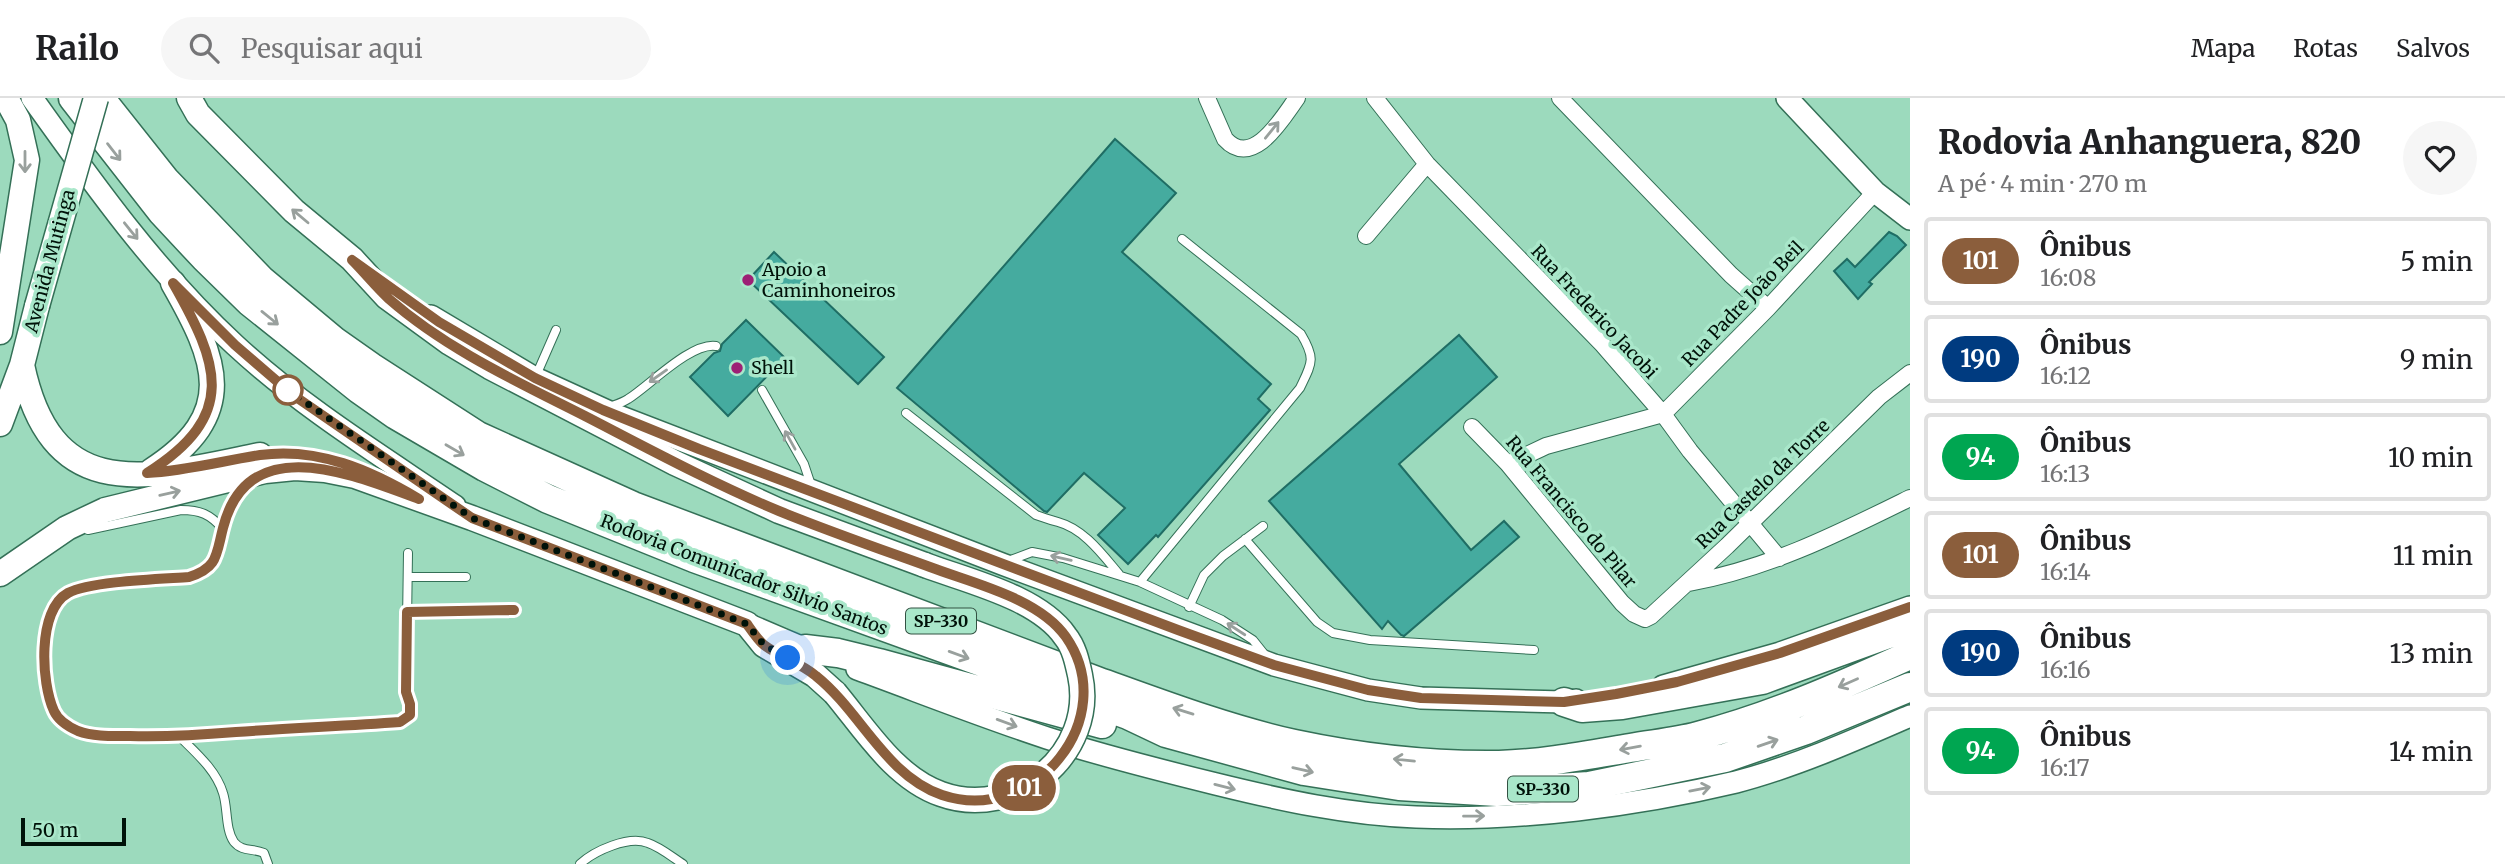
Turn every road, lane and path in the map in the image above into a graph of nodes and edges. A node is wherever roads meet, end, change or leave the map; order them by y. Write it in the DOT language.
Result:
graph roads {
  1 [pos="6,98"];
  2 [pos="32,98"];
  3 [pos="73,98"];
  4 [pos="98,98"];
  5 [pos="1207,98"];
  6 [pos="1297,98"];
  7 [pos="1375,98"];
  8 [pos="1560,98"];
  9 [pos="1787,98"];
  10 [pos="190,103"];
  11 [pos="1427,164"];
  12 [pos="1875,192"];
  13 [pos="1910,219"];
  14 [pos="1366,236"];
  15 [pos="1182,239"];
  16 [pos="352,260"];
  17 [pos="5,263"];
  18 [pos="173,283"];
  19 [pos="1768,308"];
  20 [pos="556,330"];
  21 [pos="0,332"];
  22 [pos="716,346"];
  23 [pos="22,365"];
  24 [pos="1910,373"];
  25 [pos="535,378"];
  26 [pos="762,390"];
  27 [pos="603,410"];
  28 [pos="906,413"];
  29 [pos="1663,414"];
  30 [pos="0,424"];
  31 [pos="1472,427"];
  32 [pos="1508,464"];
  33 [pos="265,471"];
  34 [pos="147,473"];
  35 [pos="813,491"];
  36 [pos="1910,498"];
  37 [pos="419,499"];
  38 [pos="472,518"];
  39 [pos="1750,522"];
  40 [pos="1262,526"];
  41 [pos="223,528"];
  42 [pos="1245,539"];
  43 [pos="48,540"];
  44 [pos="408,553"];
  45 [pos="1779,558"];
  46 [pos="1002,564"];
  47 [pos="0,574"];
  48 [pos="1120,575"];
  49 [pos="408,577"];
  50 [pos="466,577"];
  51 [pos="1140,582"];
  52 [pos="1689,583"];
  53 [pos="1189,607"];
  54 [pos="1910,607"];
  55 [pos="514,610"];
  56 [pos="407,612"];
  57 [pos="1642,619"];
  58 [pos="747,624"];
  59 [pos="1910,626"];
  60 [pos="805,649"];
  61 [pos="1534,650"];
  62 [pos="1910,655"];
  63 [pos="1274,665"];
  64 [pos="1910,687"];
  65 [pos="1564,702"];
  66 [pos="1910,716"];
  67 [pos="1166,733"];
  68 [pos="180,737"];
  69 [pos="268,864"];
  70 [pos="580,864"];
  71 [pos="682,864"];
  1 -- 17 [label="main road, one-way"];
  2 -- 18 [label="main road, one-way"];
  3 -- 67 [label="highway, Rodovia Comunicador Silvio Santos / SP-330, one-way"];
  4 -- 23 [label="main road, Avenida Mutinga, bridge"];
  62 -- 4 [label="highway, Rodovia Comunicador Silvio Santos / SP-330, one-way"];
  5 -- 6 [label="street, one-way"];
  7 -- 11 [label="street, Rua Frederico Jacobi"];
  8 -- 19 [label="street"];
  9 -- 12 [label="main road"];
  16 -- 10 [label="main road, one-way"];
  11 -- 14 [label="street"];
  11 -- 29 [label="street, Rua Frederico Jacobi"];
  12 -- 13 [label="main road"];
  12 -- 19 [label="street, Rua Padre João Beil"];
  15 -- 51 [label="lane"];
  16 -- 25 [label="main road"];
  16 -- 58 [label="main road, bridge"];
  17 -- 21 [label="main road"];
  18 -- 34 [label="main road"];
  18 -- 38 [label="main road"];
  19 -- 29 [label="street, Rua Padre João Beil"];
  20 -- 25 [label="lane"];
  22 -- 27 [label="lane, one-way"];
  23 -- 30 [label="main road, Avenida Mutinga"];
  23 -- 34 [label="main road"];
  24 -- 39 [label="street, Rua Castelo da Torre"];
  25 -- 27 [label="main road"];
  35 -- 26 [label="lane, one-way"];
  27 -- 35 [label="main road"];
  28 -- 48 [label="lane"];
  29 -- 32 [label="street, Rua Padre João Beil"];
  29 -- 39 [label="street, Rua Frederico Jacobi"];
  31 -- 32 [label="street, Rua Francisco do Pilar"];
  32 -- 57 [label="street, Rua Francisco do Pilar"];
  33 -- 37 [label="main road"];
  33 -- 41 [label="lane"];
  43 -- 33 [label="main road, one-way"];
  34 -- 37 [label="main road"];
  35 -- 46 [label="main road"];
  36 -- 45 [label="street"];
  37 -- 38 [label="main road"];
  38 -- 58 [label="main road"];
  39 -- 45 [label="street, Rua Frederico Jacobi"];
  39 -- 52 [label="street, Rua Castelo da Torre"];
  40 -- 42 [label="lane"];
  41 -- 43 [label="lane"];
  41 -- 68 [label="lane"];
  42 -- 53 [label="lane"];
  42 -- 61 [label="lane"];
  43 -- 47 [label="main road"];
  44 -- 49 [label="lane"];
  45 -- 52 [label="street"];
  48 -- 46 [label="lane, one-way"];
  46 -- 63 [label="main road"];
  48 -- 51 [label="lane"];
  49 -- 50 [label="lane"];
  49 -- 56 [label="lane"];
  51 -- 53 [label="lane"];
  52 -- 57 [label="street, Rua Castelo da Torre"];
  63 -- 53 [label="lane, one-way"];
  54 -- 65 [label="main road"];
  55 -- 56 [label="lane"];
  56 -- 68 [label="lane"];
  58 -- 60 [label="main road"];
  59 -- 65 [label="highway"];
  60 -- 66 [label="main road, one-way"];
  60 -- 67 [label="highway"];
  63 -- 65 [label="main road"];
  67 -- 64 [label="highway, Rodovia Comunicador Silvio Santos / SP-330, one-way"];
  68 -- 69 [label="lane"];
  70 -- 71 [label="lane"];
}
